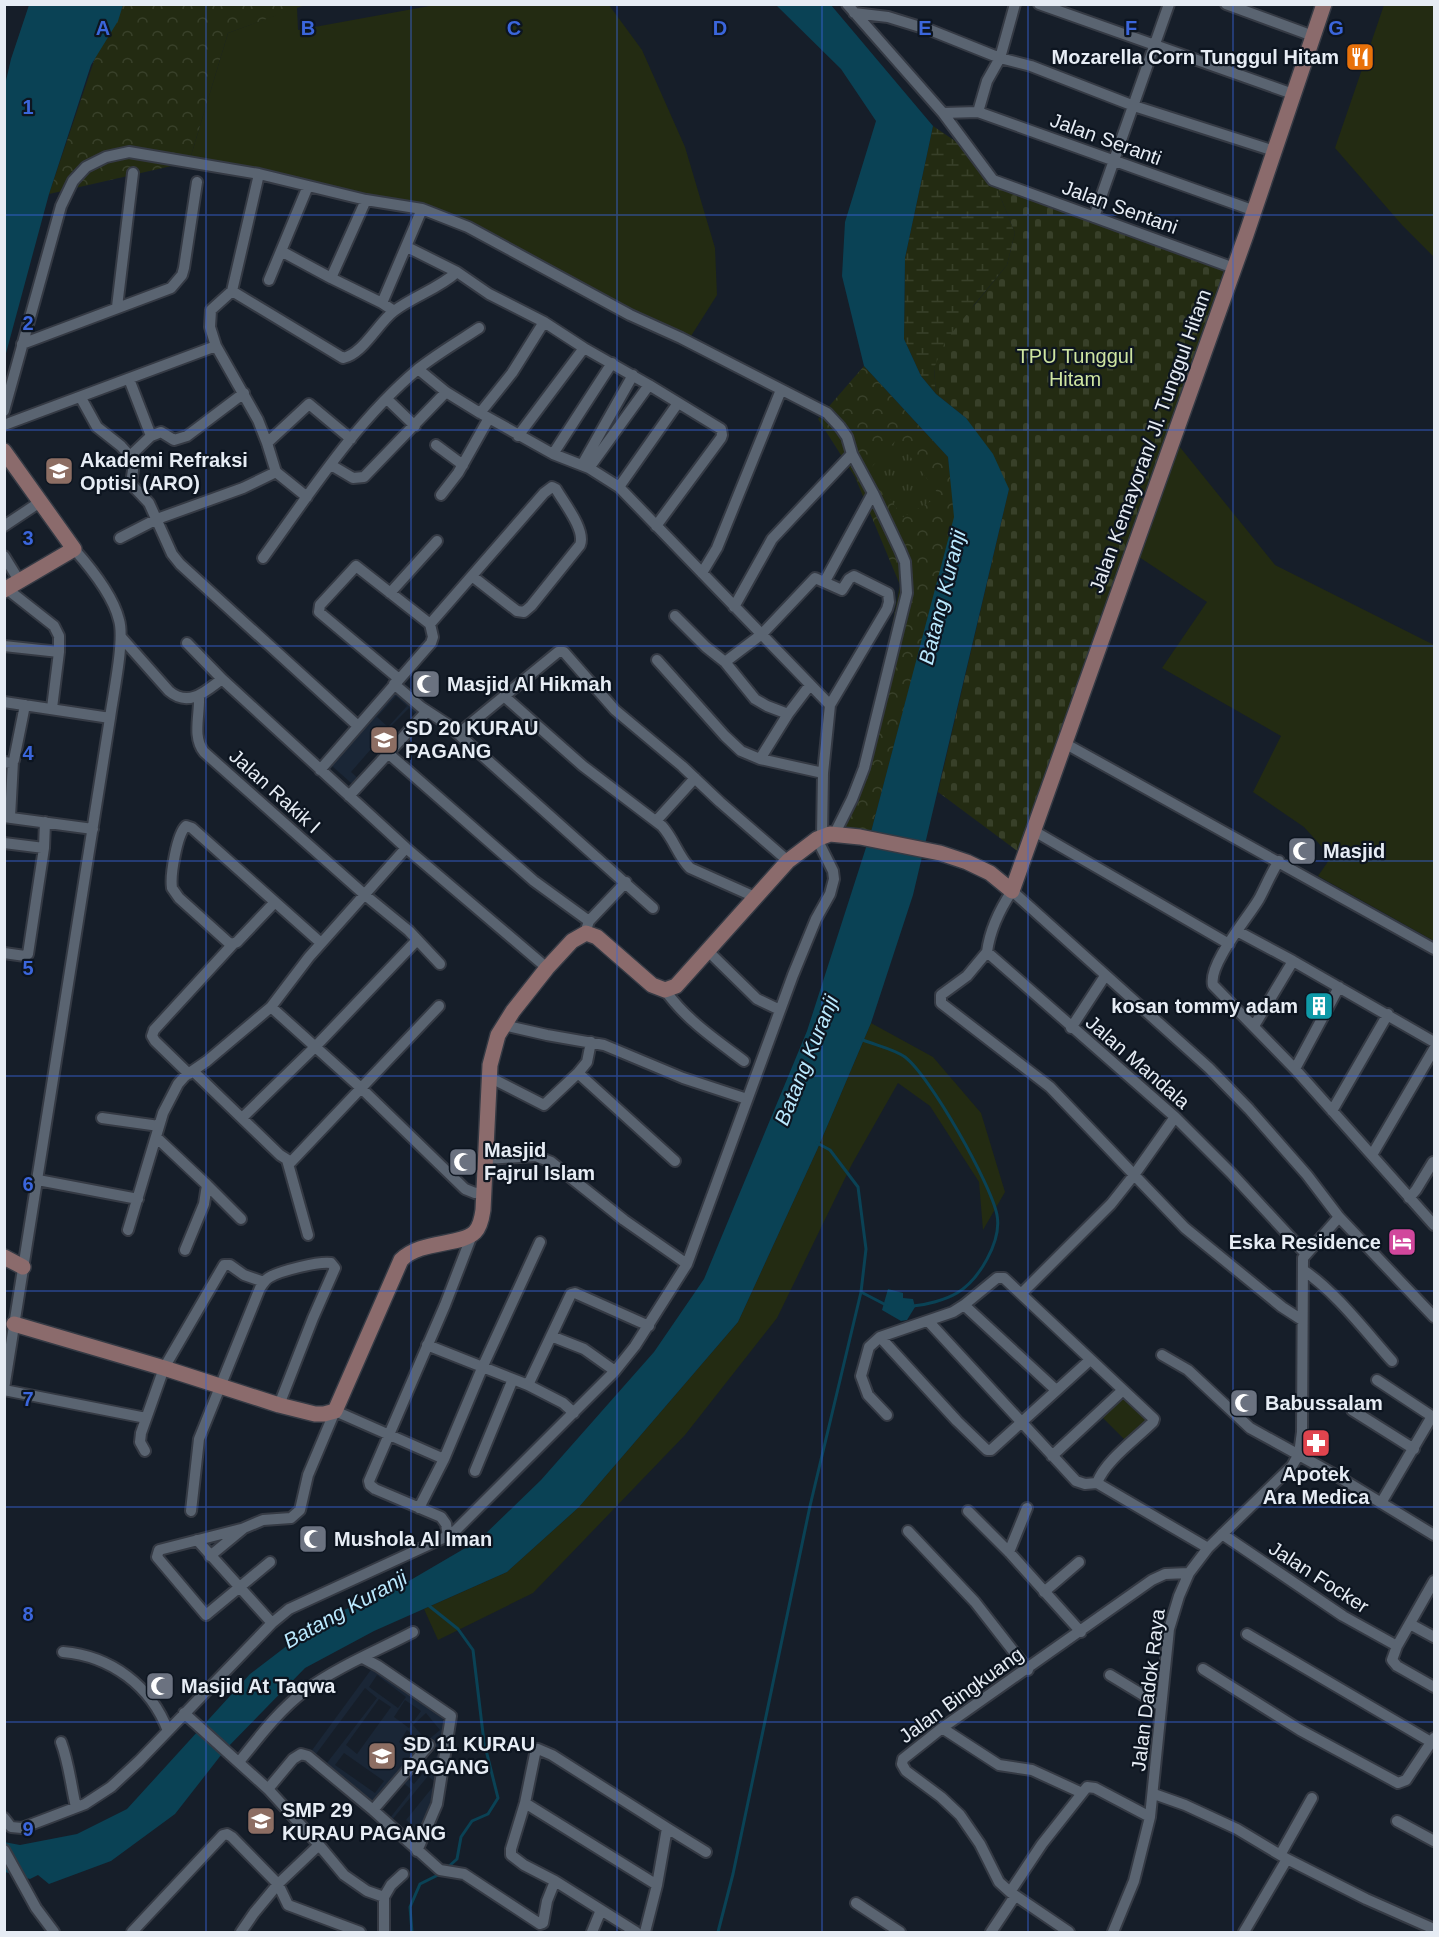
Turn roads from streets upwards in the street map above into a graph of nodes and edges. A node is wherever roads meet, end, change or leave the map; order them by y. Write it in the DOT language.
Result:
graph roads {
  1 [pos="847,4"];
  2 [pos="1015,4"];
  3 [pos="1039,4"];
  4 [pos="1168,4"];
  5 [pos="1226,4"];
  6 [pos="1324,4"];
  7 [pos="854,14"];
  8 [pos="1313,36"];
  9 [pos="1154,46"];
  10 [pos="1000,58"];
  11 [pos="1293,94"];
  12 [pos="1134,106"];
  13 [pos="978,112"];
  14 [pos="943,113"];
  15 [pos="1274,151"];
  16 [pos="1113,160"];
  17 [pos="132,173"];
  18 [pos="259,174"];
  19 [pos="197,182"];
  20 [pos="308,186"];
  21 [pos="366,200"];
  22 [pos="422,209"];
  23 [pos="1255,211"];
  24 [pos="1094,217"];
  25 [pos="406,247"];
  26 [pos="281,251"];
  27 [pos="1234,268"];
  28 [pos="457,272"];
  29 [pos="331,278"];
  30 [pos="269,280"];
  31 [pos="231,291"];
  32 [pos="382,303"];
  33 [pos="117,307"];
  34 [pos="394,311"];
  35 [pos="544,322"];
  36 [pos="479,328"];
  37 [pos="22,344"];
  38 [pos="216,346"];
  39 [pos="584,348"];
  40 [pos="612,363"];
  41 [pos="418,369"];
  42 [pos="633,375"];
  43 [pos="129,379"];
  44 [pos="649,385"];
  45 [pos="780,390"];
  46 [pos="446,392"];
  47 [pos="244,393"];
  48 [pos="81,398"];
  49 [pos="387,399"];
  50 [pos="678,403"];
  51 [pos="4,411"];
  52 [pos="484,416"];
  53 [pos="4,425"];
  54 [pos="415,426"];
  55 [pos="151,436"];
  56 [pos="518,436"];
  57 [pos="351,440"];
  58 [pos="267,443"];
  59 [pos="436,445"];
  60 [pos="4,451"];
  61 [pos="553,454"];
  62 [pos="852,454"];
  63 [pos="130,456"];
  64 [pos="331,465"];
  65 [pos="463,465"];
  66 [pos="585,467"];
  67 [pos="276,472"];
  68 [pos="619,488"];
  69 [pos="873,493"];
  70 [pos="441,495"];
  71 [pos="307,497"];
  72 [pos="40,502"];
  73 [pos="157,519"];
  74 [pos="4,526"];
  75 [pos="656,526"];
  76 [pos="120,538"];
  77 [pos="437,541"];
  78 [pos="74,549"];
  79 [pos="4,556"];
  80 [pos="263,558"];
  81 [pos="702,573"];
  82 [pos="472,576"];
  83 [pos="825,581"];
  84 [pos="10,587"];
  85 [pos="390,593"];
  86 [pos="734,607"];
  87 [pos="675,616"];
  88 [pos="430,624"];
  89 [pos="762,634"];
  90 [pos="121,637"];
  91 [pos="187,644"];
  92 [pos="4,646"];
  93 [pos="59,652"];
  94 [pos="657,660"];
  95 [pos="725,662"];
  96 [pos="222,679"];
  97 [pos="396,682"];
  98 [pos="810,685"];
  99 [pos="199,696"];
  100 [pos="505,697"];
  101 [pos="4,702"];
  102 [pos="26,705"];
  103 [pos="830,705"];
  104 [pos="52,708"];
  105 [pos="427,711"];
  106 [pos="788,714"];
  107 [pos="110,718"];
  108 [pos="358,726"];
  109 [pos="458,735"];
  110 [pos="1066,744"];
  111 [pos="389,754"];
  112 [pos="760,759"];
  113 [pos="9,762"];
  114 [pos="320,770"];
  115 [pos="822,773"];
  116 [pos="695,778"];
  117 [pos="349,796"];
  118 [pos="7,817"];
  119 [pos="656,821"];
  120 [pos="45,822"];
  121 [pos="93,829"];
  122 [pos="1034,831"];
  123 [pos="825,836"];
  124 [pos="5,845"];
  125 [pos="44,848"];
  126 [pos="406,848"];
  127 [pos="788,861"];
  128 [pos="1279,861"];
  129 [pos="626,882"];
  130 [pos="1012,891"];
  131 [pos="365,895"];
  132 [pos="755,897"];
  133 [pos="274,903"];
  134 [pos="653,908"];
  135 [pos="588,927"];
  136 [pos="1237,931"];
  137 [pos="417,940"];
  138 [pos="321,943"];
  139 [pos="233,944"];
  140 [pos="1229,944"];
  141 [pos="1434,949"];
  142 [pos="708,951"];
  143 [pos="4,952"];
  144 [pos="987,952"];
  145 [pos="1293,961"];
  146 [pos="440,964"];
  147 [pos="547,968"];
  148 [pos="1106,976"];
  149 [pos="1340,987"];
  150 [pos="665,990"];
  151 [pos="439,1006"];
  152 [pos="271,1007"];
  153 [pos="780,1010"];
  154 [pos="1388,1014"];
  155 [pos="503,1025"];
  156 [pos="1254,1026"];
  157 [pos="1071,1028"];
  158 [pos="591,1042"];
  159 [pos="1434,1042"];
  160 [pos="315,1047"];
  161 [pos="1434,1049"];
  162 [pos="744,1061"];
  163 [pos="1295,1069"];
  164 [pos="191,1072"];
  165 [pos="578,1073"];
  166 [pos="489,1077"];
  167 [pos="361,1088"];
  168 [pos="747,1099"];
  169 [pos="1332,1111"];
  170 [pos="1175,1117"];
  171 [pos="102,1118"];
  172 [pos="242,1118"];
  173 [pos="158,1131"];
  174 [pos="1372,1155"];
  175 [pos="486,1159"];
  176 [pos="286,1160"];
  177 [pos="675,1161"];
  178 [pos="1434,1162"];
  179 [pos="1134,1175"];
  180 [pos="38,1180"];
  181 [pos="207,1185"];
  182 [pos="484,1192"];
  183 [pos="138,1198"];
  184 [pos="1409,1198"];
  185 [pos="1339,1216"];
  186 [pos="242,1219"];
  187 [pos="1434,1225"];
  188 [pos="128,1230"];
  189 [pos="308,1235"];
  190 [pos="472,1235"];
  191 [pos="540,1242"];
  192 [pos="185,1250"];
  193 [pos="1306,1254"];
  194 [pos="4,1257"];
  195 [pos="687,1264"];
  196 [pos="23,1267"];
  197 [pos="1303,1270"];
  198 [pos="264,1282"];
  199 [pos="1020,1294"];
  200 [pos="964,1305"];
  201 [pos="1434,1317"];
  202 [pos="1302,1320"];
  203 [pos="928,1322"];
  204 [pos="14,1324"];
  205 [pos="649,1326"];
  206 [pos="551,1336"];
  207 [pos="880,1337"];
  208 [pos="427,1345"];
  209 [pos="1162,1355"];
  210 [pos="1090,1360"];
  211 [pos="1392,1360"];
  212 [pos="483,1366"];
  213 [pos="164,1368"];
  214 [pos="615,1371"];
  215 [pos="513,1379"];
  216 [pos="1377,1380"];
  217 [pos="528,1385"];
  218 [pos="221,1387"];
  219 [pos="4,1390"];
  220 [pos="1056,1390"];
  221 [pos="1123,1390"];
  222 [pos="279,1405"];
  223 [pos="1352,1410"];
  224 [pos="335,1411"];
  225 [pos="574,1413"];
  226 [pos="887,1415"];
  227 [pos="146,1418"];
  228 [pos="1021,1422"];
  229 [pos="1430,1433"];
  230 [pos="389,1435"];
  231 [pos="1414,1449"];
  232 [pos="145,1451"];
  233 [pos="1299,1454"];
  234 [pos="1052,1456"];
  235 [pos="444,1459"];
  236 [pos="475,1471"];
  237 [pos="1097,1483"];
  238 [pos="1381,1503"];
  239 [pos="419,1508"];
  240 [pos="1028,1508"];
  241 [pos="191,1511"];
  242 [pos="968,1511"];
  243 [pos="244,1528"];
  244 [pos="908,1531"];
  245 [pos="1222,1534"];
  246 [pos="1434,1535"];
  247 [pos="448,1537"];
  248 [pos="198,1540"];
  249 [pos="1208,1548"];
  250 [pos="1009,1552"];
  251 [pos="210,1556"];
  252 [pos="270,1562"];
  253 [pos="1079,1562"];
  254 [pos="1189,1574"];
  255 [pos="1434,1581"];
  256 [pos="239,1588"];
  257 [pos="1044,1592"];
  258 [pos="272,1623"];
  259 [pos="1410,1624"];
  260 [pos="413,1632"];
  261 [pos="1081,1632"];
  262 [pos="1247,1635"];
  263 [pos="1434,1637"];
  264 [pos="1397,1646"];
  265 [pos="63,1652"];
  266 [pos="363,1658"];
  267 [pos="1203,1669"];
  268 [pos="1028,1670"];
  269 [pos="1110,1675"];
  270 [pos="1434,1687"];
  271 [pos="1161,1706"];
  272 [pos="188,1717"];
  273 [pos="942,1728"];
  274 [pos="168,1731"];
  275 [pos="1433,1740"];
  276 [pos="61,1742"];
  277 [pos="429,1745"];
  278 [pos="236,1760"];
  279 [pos="268,1789"];
  280 [pos="1082,1793"];
  281 [pos="1154,1794"];
  282 [pos="1312,1798"];
  283 [pos="525,1803"];
  284 [pos="76,1808"];
  285 [pos="373,1810"];
  286 [pos="1150,1817"];
  287 [pos="4,1818"];
  288 [pos="1397,1821"];
  289 [pos="667,1828"];
  290 [pos="1434,1841"];
  291 [pos="319,1845"];
  292 [pos="4,1850"];
  293 [pos="417,1851"];
  294 [pos="706,1852"];
  295 [pos="1283,1857"];
  296 [pos="403,1874"];
  297 [pos="555,1881"];
  298 [pos="278,1884"];
  299 [pos="657,1885"];
  300 [pos="1012,1894"];
  301 [pos="384,1897"];
  302 [pos="856,1903"];
  303 [pos="601,1910"];
  304 [pos="1434,1929"];
  305 [pos="54,1932"];
  306 [pos="132,1932"];
  307 [pos="241,1932"];
  308 [pos="360,1932"];
  309 [pos="384,1932"];
  310 [pos="592,1932"];
  311 [pos="636,1932"];
  312 [pos="645,1932"];
  313 [pos="900,1932"];
  314 [pos="991,1932"];
  315 [pos="1069,1932"];
  316 [pos="1113,1932"];
  317 [pos="1244,1932"];
  1 -- 7 [label="street"];
  2 -- 10 [label="street"];
  3 -- 9 [label="street"];
  4 -- 9 [label="street"];
  5 -- 8 [label="street"];
  6 -- 8 [label="street, Jalan Kemayoran/ Jl. Tunggul Hitam"];
  7 -- 10 [label="street"];
  7 -- 14 [label="street"];
  8 -- 11 [label="street, Jalan Kemayoran/ Jl. Tunggul Hitam"];
  9 -- 11 [label="street"];
  9 -- 12 [label="street"];
  10 -- 12 [label="street"];
  10 -- 13 [label="street"];
  11 -- 15 [label="street, Jalan Kemayoran/ Jl. Tunggul Hitam"];
  12 -- 15 [label="street"];
  12 -- 16 [label="street"];
  13 -- 14 [label="street, Jalan Seranti"];
  13 -- 16 [label="street, Jalan Seranti"];
  14 -- 24 [label="street, Jalan Sentani"];
  15 -- 23 [label="street, Jalan Kemayoran/ Jl. Tunggul Hitam"];
  16 -- 23 [label="street, Jalan Seranti"];
  16 -- 24 [label="street"];
  17 -- 33 [label="street"];
  18 -- 20 [label="street"];
  18 -- 31 [label="street"];
  18 -- 37 [label="street"];
  19 -- 33 [label="street"];
  20 -- 21 [label="street"];
  20 -- 26 [label="street"];
  21 -- 22 [label="street"];
  21 -- 29 [label="street"];
  22 -- 25 [label="street"];
  22 -- 45 [label="street"];
  23 -- 27 [label="street, Jalan Kemayoran/ Jl. Tunggul Hitam"];
  24 -- 27 [label="street, Jalan Sentani"];
  25 -- 28 [label="street"];
  25 -- 32 [label="street"];
  26 -- 29 [label="street"];
  26 -- 30 [label="street"];
  27 -- 110 [label="street, Jalan Kemayoran/ Jl. Tunggul Hitam"];
  28 -- 34 [label="street"];
  28 -- 35 [label="street"];
  29 -- 32 [label="street"];
  31 -- 34 [label="street"];
  31 -- 38 [label="street"];
  32 -- 34 [label="street"];
  33 -- 37 [label="street"];
  35 -- 39 [label="street"];
  35 -- 52 [label="street"];
  36 -- 41 [label="street"];
  37 -- 51 [label="street"];
  38 -- 43 [label="street"];
  38 -- 47 [label="street"];
  39 -- 40 [label="street"];
  39 -- 56 [label="street"];
  40 -- 42 [label="street"];
  40 -- 61 [label="street"];
  41 -- 46 [label="street"];
  41 -- 49 [label="street"];
  42 -- 44 [label="street"];
  42 -- 66 [label="street"];
  43 -- 48 [label="street"];
  43 -- 55 [label="street"];
  44 -- 50 [label="street"];
  44 -- 66 [label="street"];
  45 -- 62 [label="street"];
  45 -- 81 [label="street"];
  46 -- 52 [label="street"];
  46 -- 54 [label="street"];
  47 -- 55 [label="street"];
  47 -- 58 [label="street"];
  48 -- 53 [label="street"];
  48 -- 63 [label="street"];
  49 -- 54 [label="street"];
  49 -- 57 [label="street"];
  50 -- 68 [label="street"];
  50 -- 75 [label="street"];
  52 -- 56 [label="street"];
  52 -- 65 [label="street"];
  54 -- 64 [label="street"];
  55 -- 63 [label="street"];
  56 -- 61 [label="street"];
  57 -- 58 [label="street"];
  57 -- 64 [label="street"];
  58 -- 67 [label="street"];
  59 -- 65 [label="street"];
  60 -- 72 [label="street"];
  61 -- 66 [label="street"];
  62 -- 69 [label="street"];
  62 -- 86 [label="street"];
  63 -- 73 [label="street"];
  64 -- 71 [label="street"];
  65 -- 70 [label="street"];
  66 -- 68 [label="street"];
  67 -- 71 [label="street"];
  67 -- 73 [label="street"];
  68 -- 75 [label="street"];
  69 -- 83 [label="street"];
  69 -- 123 [label="street"];
  71 -- 80 [label="street"];
  72 -- 74 [label="street"];
  72 -- 78 [label="street"];
  73 -- 76 [label="street"];
  73 -- 108 [label="street"];
  75 -- 81 [label="street"];
  77 -- 85 [label="street"];
  78 -- 84 [label="street"];
  78 -- 90 [label="street"];
  79 -- 84 [label="street"];
  81 -- 86 [label="street"];
  82 -- 82 [label="street"];
  82 -- 88 [label="street"];
  83 -- 89 [label="street"];
  83 -- 103 [label="street"];
  84 -- 93 [label="street"];
  85 -- 88 [label="street"];
  85 -- 97 [label="street"];
  86 -- 89 [label="street"];
  87 -- 95 [label="street"];
  88 -- 97 [label="street"];
  89 -- 95 [label="street"];
  89 -- 98 [label="street"];
  90 -- 99 [label="street"];
  90 -- 107 [label="street"];
  91 -- 96 [label="street"];
  92 -- 93 [label="street"];
  93 -- 104 [label="street"];
  94 -- 112 [label="street"];
  95 -- 106 [label="street"];
  96 -- 99 [label="street"];
  96 -- 114 [label="street"];
  97 -- 105 [label="street"];
  97 -- 108 [label="street"];
  98 -- 103 [label="street"];
  98 -- 106 [label="street"];
  99 -- 131 [label="street, Jalan Rakik I"];
  100 -- 109 [label="street"];
  100 -- 116 [label="street"];
  100 -- 119 [label="street"];
  101 -- 102 [label="street"];
  102 -- 104 [label="street"];
  102 -- 113 [label="street"];
  103 -- 115 [label="street"];
  104 -- 107 [label="street"];
  105 -- 109 [label="street"];
  105 -- 111 [label="street"];
  106 -- 112 [label="street"];
  107 -- 121 [label="street"];
  108 -- 114 [label="street"];
  109 -- 129 [label="street"];
  110 -- 122 [label="street, Jalan Kemayoran/ Jl. Tunggul Hitam"];
  110 -- 128 [label="street"];
  111 -- 117 [label="street"];
  111 -- 135 [label="street"];
  112 -- 115 [label="street"];
  113 -- 118 [label="street"];
  114 -- 117 [label="street"];
  115 -- 123 [label="street"];
  116 -- 119 [label="street"];
  116 -- 127 [label="street"];
  117 -- 126 [label="street"];
  118 -- 120 [label="street"];
  119 -- 132 [label="street"];
  120 -- 121 [label="street"];
  120 -- 125 [label="street"];
  121 -- 180 [label="street"];
  122 -- 130 [label="street, Jalan Kemayoran/ Jl. Tunggul Hitam"];
  122 -- 140 [label="street"];
  123 -- 127 [label="street"];
  123 -- 130 [label="street"];
  123 -- 153 [label="street"];
  124 -- 125 [label="street"];
  125 -- 143 [label="street"];
  126 -- 131 [label="street"];
  126 -- 147 [label="street"];
  127 -- 132 [label="street"];
  128 -- 136 [label="street"];
  128 -- 141 [label="street"];
  129 -- 134 [label="street"];
  129 -- 135 [label="street"];
  130 -- 144 [label="street"];
  130 -- 148 [label="street"];
  131 -- 137 [label="street, Jalan Rakik I"];
  131 -- 138 [label="street"];
  132 -- 142 [label="street"];
  133 -- 138 [label="street"];
  133 -- 139 [label="street"];
  133 -- 139 [label="street"];
  135 -- 147 [label="street"];
  135 -- 150 [label="street"];
  136 -- 140 [label="street"];
  136 -- 145 [label="street"];
  137 -- 146 [label="street, Jalan Rakik I"];
  137 -- 160 [label="street"];
  138 -- 152 [label="street"];
  139 -- 164 [label="street"];
  140 -- 156 [label="street"];
  142 -- 150 [label="street"];
  142 -- 153 [label="street"];
  144 -- 157 [label="street, Jalan Mandala"];
  144 -- 179 [label="street"];
  145 -- 149 [label="street"];
  145 -- 156 [label="street"];
  147 -- 155 [label="street"];
  148 -- 157 [label="street"];
  148 -- 185 [label="street"];
  149 -- 154 [label="street"];
  149 -- 163 [label="street"];
  150 -- 162 [label="street"];
  151 -- 167 [label="street"];
  152 -- 160 [label="street"];
  152 -- 164 [label="street"];
  153 -- 168 [label="street"];
  154 -- 159 [label="street"];
  154 -- 169 [label="street"];
  155 -- 158 [label="street"];
  155 -- 166 [label="street"];
  156 -- 163 [label="street"];
  157 -- 170 [label="street, Jalan Mandala"];
  158 -- 165 [label="street"];
  158 -- 168 [label="street"];
  160 -- 167 [label="street"];
  160 -- 172 [label="street"];
  161 -- 174 [label="street"];
  163 -- 169 [label="street"];
  164 -- 172 [label="street"];
  164 -- 173 [label="street"];
  165 -- 166 [label="street"];
  165 -- 177 [label="street"];
  166 -- 175 [label="street"];
  167 -- 176 [label="street"];
  167 -- 182 [label="street"];
  168 -- 195 [label="street"];
  169 -- 174 [label="street"];
  170 -- 179 [label="street"];
  170 -- 193 [label="street, Jalan Mandala"];
  171 -- 173 [label="street"];
  172 -- 176 [label="street"];
  173 -- 181 [label="street"];
  173 -- 183 [label="street"];
  174 -- 184 [label="street"];
  175 -- 182 [label="street"];
  175 -- 195 [label="street"];
  176 -- 189 [label="street"];
  178 -- 184 [label="street"];
  179 -- 199 [label="street"];
  179 -- 202 [label="street"];
  180 -- 183 [label="street"];
  180 -- 196 [label="street"];
  181 -- 186 [label="street"];
  181 -- 192 [label="street"];
  182 -- 190 [label="street"];
  183 -- 188 [label="street"];
  184 -- 187 [label="street"];
  185 -- 193 [label="street"];
  185 -- 201 [label="street"];
  190 -- 208 [label="street"];
  190 -- 224 [label="street"];
  191 -- 212 [label="street"];
  193 -- 197 [label="street"];
  194 -- 196 [label="street"];
  195 -- 205 [label="street"];
  196 -- 204 [label="street"];
  197 -- 202 [label="street"];
  197 -- 211 [label="street"];
  198 -- 213 [label="street"];
  198 -- 218 [label="street"];
  198 -- 222 [label="street"];
  199 -- 200 [label="street"];
  199 -- 210 [label="street"];
  200 -- 203 [label="street"];
  200 -- 220 [label="street"];
  202 -- 233 [label="street"];
  203 -- 207 [label="street"];
  203 -- 228 [label="street"];
  204 -- 213 [label="street"];
  204 -- 219 [label="street"];
  205 -- 206 [label="street"];
  205 -- 214 [label="street"];
  206 -- 214 [label="street"];
  206 -- 217 [label="street"];
  207 -- 226 [label="street"];
  207 -- 228 [label="street"];
  208 -- 212 [label="street"];
  208 -- 230 [label="street"];
  209 -- 233 [label="street"];
  210 -- 220 [label="street"];
  210 -- 221 [label="street"];
  212 -- 215 [label="street"];
  212 -- 235 [label="street"];
  213 -- 218 [label="street"];
  213 -- 227 [label="street"];
  214 -- 225 [label="street"];
  215 -- 217 [label="street"];
  215 -- 236 [label="street"];
  216 -- 229 [label="street"];
  217 -- 225 [label="street"];
  218 -- 222 [label="street"];
  218 -- 241 [label="street"];
  219 -- 227 [label="street"];
  220 -- 228 [label="street"];
  221 -- 234 [label="street"];
  221 -- 237 [label="street"];
  222 -- 224 [label="street"];
  223 -- 231 [label="street"];
  224 -- 230 [label="street"];
  224 -- 243 [label="street"];
  225 -- 247 [label="street"];
  227 -- 232 [label="street"];
  228 -- 234 [label="street"];
  229 -- 231 [label="street"];
  230 -- 235 [label="street"];
  230 -- 239 [label="street"];
  231 -- 238 [label="street"];
  233 -- 238 [label="street"];
  233 -- 245 [label="street, Jalan Dadok Raya"];
  234 -- 237 [label="street"];
  235 -- 239 [label="street"];
  237 -- 249 [label="street"];
  238 -- 246 [label="street"];
  239 -- 247 [label="street"];
  240 -- 250 [label="street"];
  242 -- 250 [label="street"];
  243 -- 248 [label="street"];
  243 -- 251 [label="street"];
  244 -- 268 [label="street"];
  245 -- 249 [label="street, Jalan Dadok Raya"];
  245 -- 264 [label="street, Jalan Focker"];
  247 -- 258 [label="street"];
  248 -- 251 [label="street"];
  248 -- 256 [label="street"];
  249 -- 254 [label="street, Jalan Dadok Raya"];
  250 -- 257 [label="street"];
  251 -- 256 [label="street"];
  252 -- 256 [label="street"];
  253 -- 257 [label="street"];
  254 -- 261 [label="street, Jalan Bingkuang"];
  254 -- 271 [label="street, Jalan Dadok Raya"];
  255 -- 259 [label="street"];
  256 -- 258 [label="street"];
  257 -- 261 [label="street"];
  258 -- 272 [label="street"];
  259 -- 263 [label="street"];
  259 -- 264 [label="street"];
  260 -- 266 [label="street"];
  261 -- 268 [label="street, Jalan Bingkuang"];
  262 -- 275 [label="street"];
  264 -- 270 [label="street"];
  265 -- 274 [label="street"];
  266 -- 278 [label="street"];
  266 -- 293 [label="street"];
  267 -- 275 [label="street"];
  268 -- 273 [label="street, Jalan Bingkuang"];
  269 -- 271 [label="street"];
  271 -- 281 [label="street, Jalan Dadok Raya"];
  272 -- 274 [label="street"];
  272 -- 278 [label="street"];
  273 -- 280 [label="street"];
  273 -- 300 [label="street, Jalan Bingkuang"];
  274 -- 284 [label="street"];
  276 -- 284 [label="street"];
  277 -- 285 [label="street"];
  278 -- 279 [label="street"];
  279 -- 285 [label="street"];
  279 -- 291 [label="street"];
  280 -- 286 [label="street"];
  280 -- 300 [label="street"];
  281 -- 286 [label="street, Jalan Dadok Raya"];
  281 -- 295 [label="street"];
  282 -- 295 [label="street"];
  283 -- 289 [label="street"];
  283 -- 297 [label="street"];
  283 -- 299 [label="street"];
  284 -- 287 [label="street"];
  285 -- 293 [label="street"];
  286 -- 316 [label="street, Jalan Dadok Raya"];
  288 -- 290 [label="street"];
  289 -- 294 [label="street"];
  289 -- 299 [label="street"];
  291 -- 298 [label="street"];
  291 -- 301 [label="street"];
  292 -- 305 [label="street"];
  293 -- 297 [label="street"];
  295 -- 304 [label="street"];
  295 -- 317 [label="street"];
  296 -- 301 [label="street"];
  297 -- 303 [label="street"];
  298 -- 306 [label="street"];
  298 -- 307 [label="street"];
  298 -- 308 [label="street"];
  299 -- 312 [label="street"];
  300 -- 314 [label="street"];
  300 -- 315 [label="street"];
  301 -- 309 [label="street"];
  302 -- 313 [label="street"];
  303 -- 310 [label="street"];
  303 -- 311 [label="street"];
}
